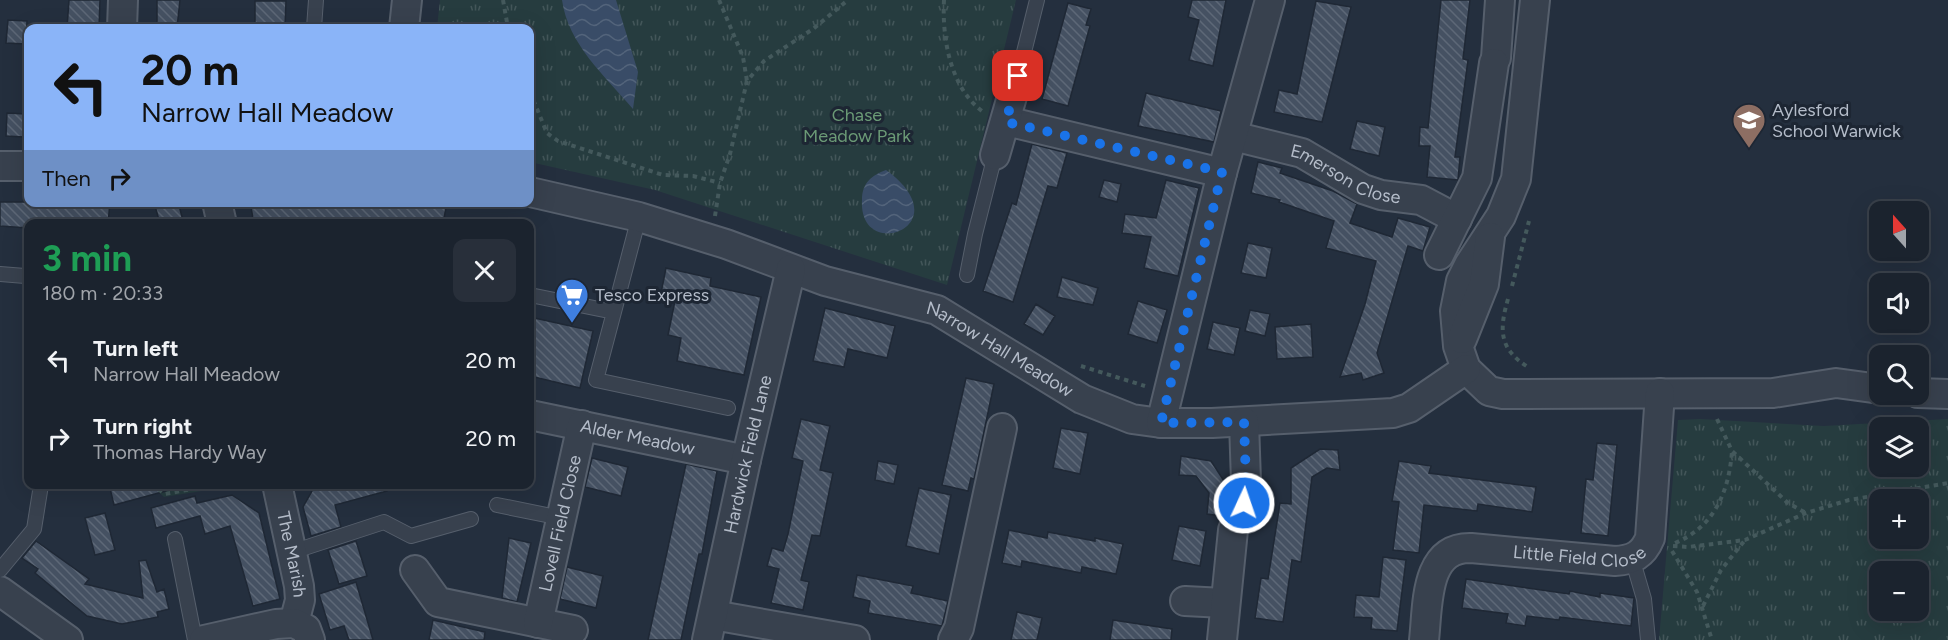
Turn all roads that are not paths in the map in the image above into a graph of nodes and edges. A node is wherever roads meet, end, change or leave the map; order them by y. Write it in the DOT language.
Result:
graph roads {
  1 [pos="123,0"];
  2 [pos="316,0"];
  3 [pos="407,0"];
  4 [pos="1036,0"];
  5 [pos="1270,0"];
  6 [pos="1500,0"];
  7 [pos="1535,0"];
  8 [pos="122,24"];
  9 [pos="314,24"];
  10 [pos="404,24"];
  11 [pos="1018,76"];
  12 [pos="1006,122"];
  13 [pos="1233,136"];
  14 [pos="995,155"];
  15 [pos="0,166"];
  16 [pos="24,166"];
  17 [pos="1222,172"];
  18 [pos="534,193"];
  19 [pos="639,217"];
  20 [pos="1457,219"];
  21 [pos="1439,255"];
  22 [pos="792,269"];
  23 [pos="0,274"];
  24 [pos="967,275"];
  25 [pos="24,276"];
  26 [pos="534,296"];
  27 [pos="614,312"];
  28 [pos="1462,358"];
  29 [pos="1869,387"];
  30 [pos="1660,393"];
  31 [pos="1773,393"];
  32 [pos="1929,393"];
  33 [pos="1948,394"];
  34 [pos="1869,399"];
  35 [pos="728,408"];
  36 [pos="534,417"];
  37 [pos="1244,422"];
  38 [pos="1161,423"];
  39 [pos="582,425"];
  40 [pos="1002,428"];
  41 [pos="746,460"];
  42 [pos="40,489"];
  43 [pos="278,489"];
  44 [pos="497,505"];
  45 [pos="561,518"];
  46 [pos="471,519"];
  47 [pos="175,539"];
  48 [pos="292,552"];
  49 [pos="1632,558"];
  50 [pos="0,570"];
  51 [pos="415,570"];
  52 [pos="0,591"];
  53 [pos="1185,601"];
  54 [pos="1224,603"];
  55 [pos="538,622"];
  56 [pos="710,627"];
  57 [pos="573,630"];
  58 [pos="302,632"];
  59 [pos="68,640"];
  60 [pos="195,640"];
  61 [pos="204,640"];
  62 [pos="855,640"];
  63 [pos="954,640"];
  64 [pos="1222,640"];
  65 [pos="1424,640"];
  66 [pos="1648,640"];
  1 -- 8 [label="street"];
  2 -- 9 [label="lane"];
  3 -- 10 [label="street"];
  4 -- 11 [label="lane"];
  5 -- 13 [label="street"];
  6 -- 20 [label="street"];
  7 -- 28 [label="street"];
  11 -- 12 [label="street"];
  12 -- 14 [label="street"];
  12 -- 17 [label="street"];
  13 -- 17 [label="street"];
  13 -- 20 [label="street, Emerson Close"];
  14 -- 24 [label="lane"];
  15 -- 16 [label="street"];
  17 -- 38 [label="street"];
  18 -- 19 [label="street, Narrow Hall Meadow"];
  19 -- 22 [label="street, Narrow Hall Meadow"];
  19 -- 27 [label="lane"];
  20 -- 21 [label="street"];
  22 -- 38 [label="street, Narrow Hall Meadow"];
  22 -- 41 [label="street, Hardwick Field Lane"];
  23 -- 25 [label="lane"];
  26 -- 27 [label="lane"];
  27 -- 35 [label="lane"];
  28 -- 30 [label="street"];
  28 -- 37 [label="street, Narrow Hall Meadow"];
  29 -- 31 [label="street"];
  30 -- 31 [label="street"];
  30 -- 49 [label="street, Little Field Close"];
  31 -- 34 [label="street"];
  32 -- 33 [label="street"];
  36 -- 39 [label="street, Alder Meadow"];
  37 -- 38 [label="street, Narrow Hall Meadow"];
  37 -- 54 [label="street"];
  39 -- 41 [label="street, Alder Meadow"];
  39 -- 45 [label="street, Lovell Field Close"];
  40 -- 63 [label="street"];
  41 -- 56 [label="street, Hardwick Field Lane"];
  42 -- 50 [label="lane"];
  43 -- 48 [label="street, The Marish"];
  44 -- 45 [label="lane"];
  45 -- 55 [label="street, Lovell Field Close"];
  46 -- 48 [label="lane"];
  47 -- 60 [label="lane"];
  48 -- 58 [label="street, The Marish"];
  49 -- 65 [label="street, Little Field Close"];
  49 -- 66 [label="lane"];
  51 -- 55 [label="street"];
  52 -- 59 [label="street"];
  53 -- 54 [label="street"];
  54 -- 64 [label="street"];
  55 -- 57 [label="street"];
  56 -- 62 [label="street"];
  58 -- 61 [label="street"];
}
